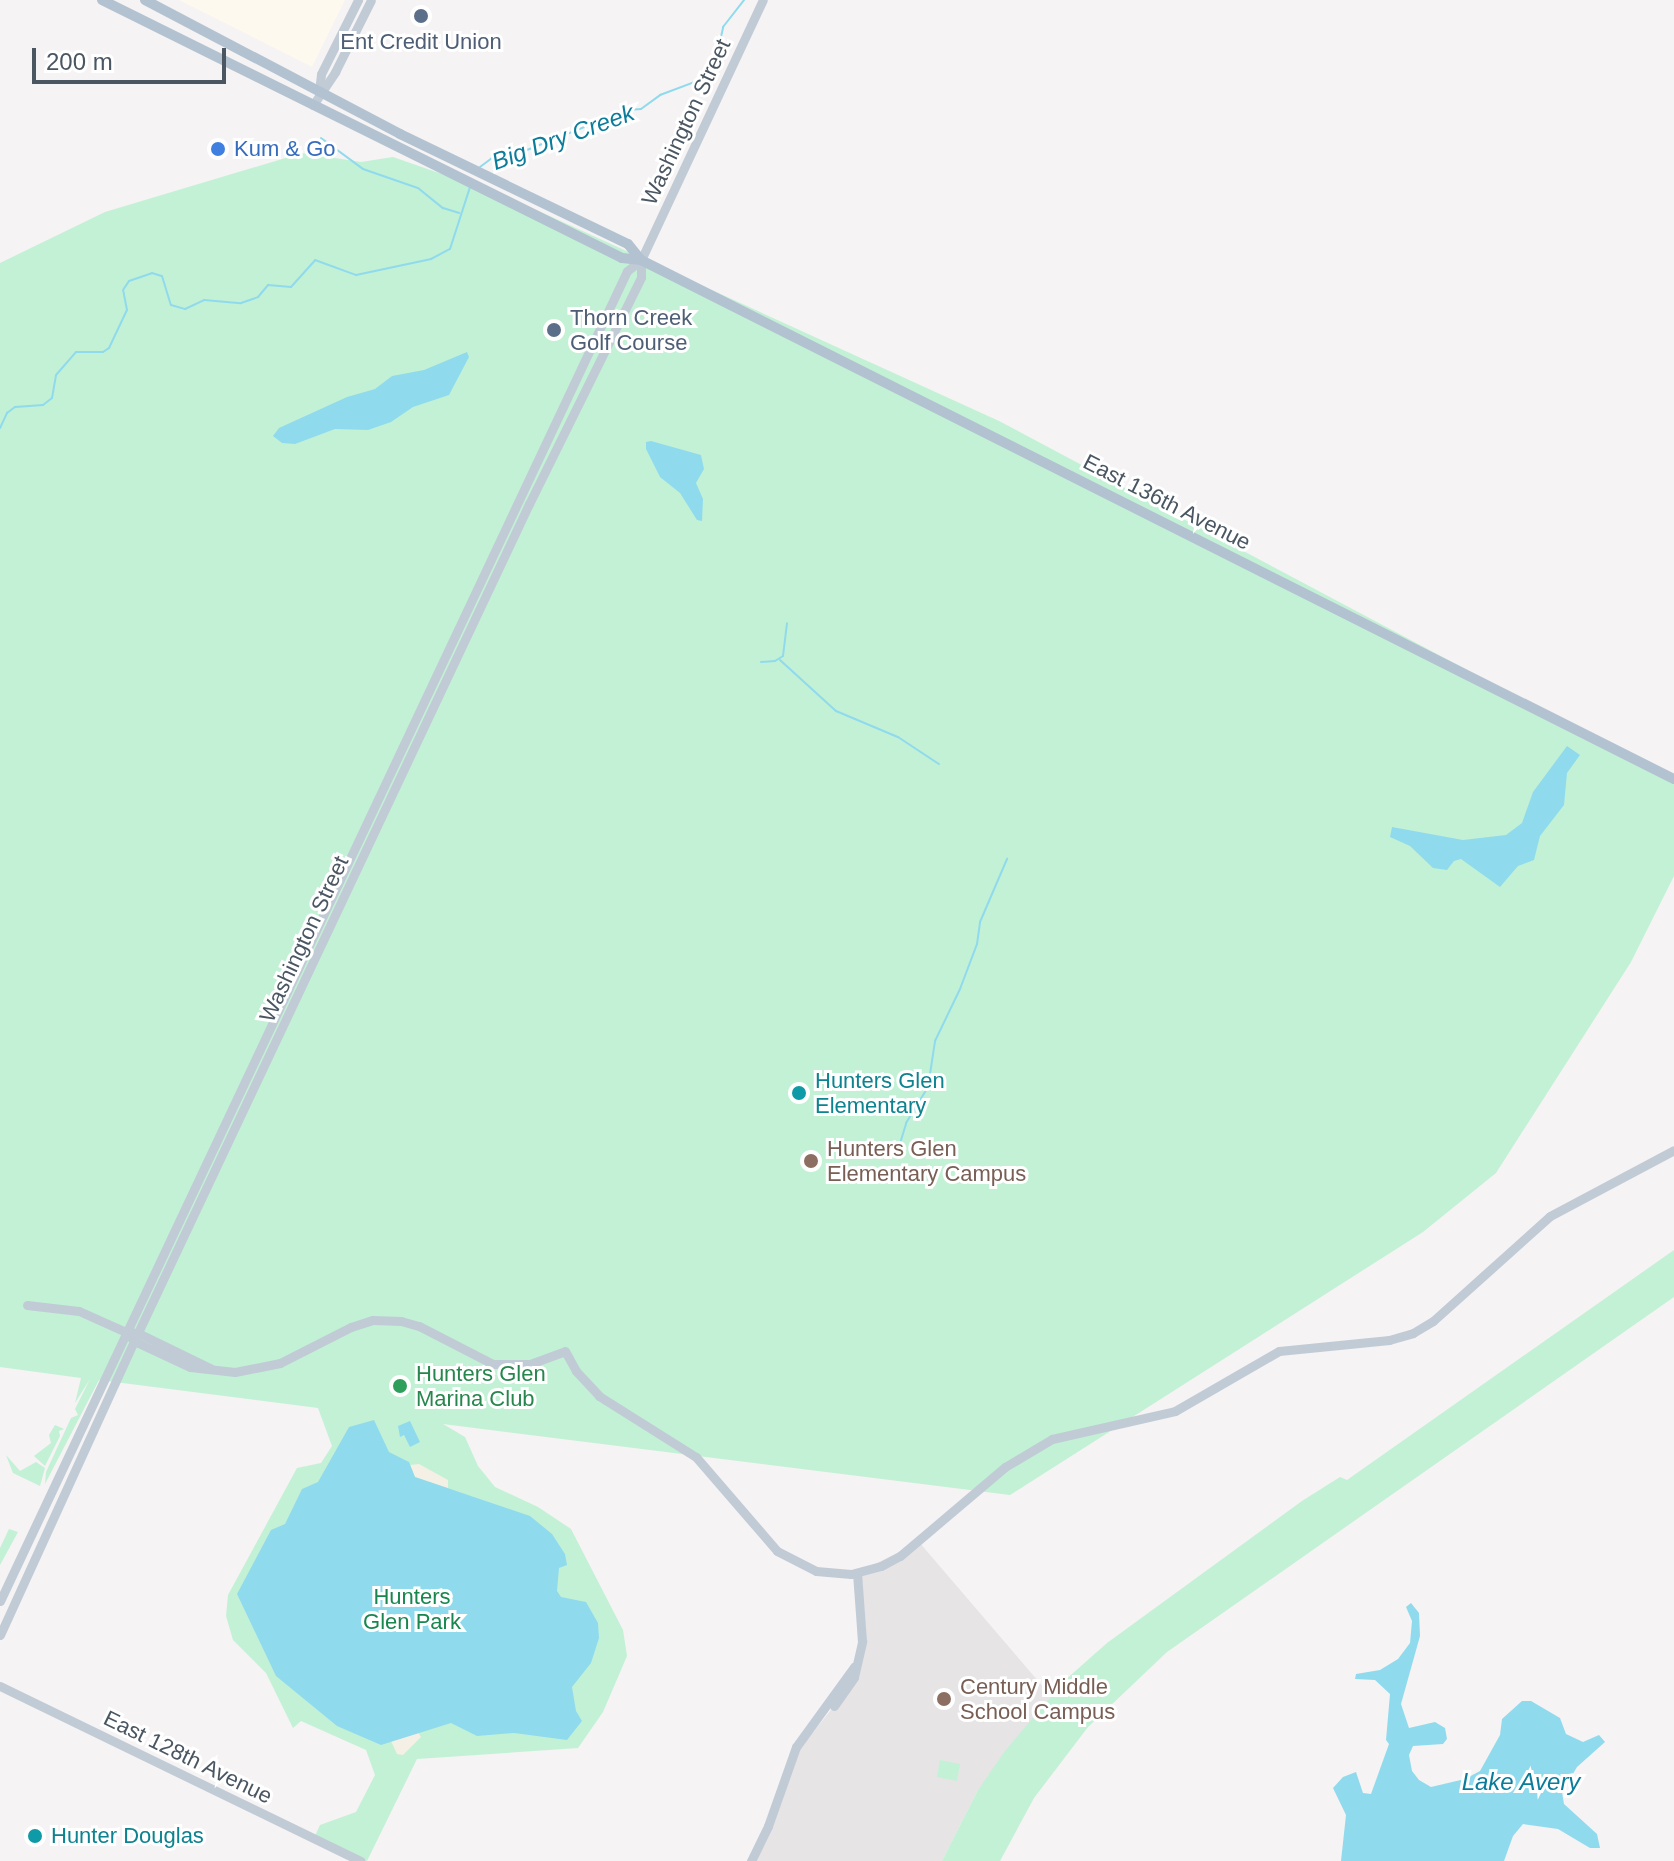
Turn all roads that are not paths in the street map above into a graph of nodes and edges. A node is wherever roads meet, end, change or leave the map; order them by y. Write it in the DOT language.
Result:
graph roads {
  1 [pos="102,0"];
  2 [pos="145,0"];
  3 [pos="358,0"];
  4 [pos="371,0"];
  5 [pos="763,0"];
  6 [pos="319,91"];
  7 [pos="313,105"];
  8 [pos="641,260"];
  9 [pos="1674,779"];
  10 [pos="1674,1150"];
  11 [pos="27,1305"];
  12 [pos="126,1332"];
  13 [pos="136,1337"];
  14 [pos="41,1512"];
  15 [pos="52,1517"];
  16 [pos="857,1573"];
  17 [pos="0,1601"];
  18 [pos="0,1635"];
  19 [pos="0,1686"];
  20 [pos="361,1861"];
  21 [pos="751,1861"];
  1 -- 7 [label="main road, East 136th Avenue"];
  2 -- 6 [label="main road, East 136th Avenue"];
  3 -- 6 [label="main road"];
  4 -- 6 [label="main road"];
  5 -- 8 [label="main road, Washington Street"];
  6 -- 7 [label="main road"];
  6 -- 8 [label="main road, East 136th Avenue"];
  7 -- 8 [label="main road, East 136th Avenue"];
  8 -- 9 [label="main road, East 136th Avenue"];
  8 -- 12 [label="main road, Washington Street"];
  8 -- 13 [label="main road, Washington Street"];
  10 -- 16 [label="main road"];
  11 -- 12 [label="main road"];
  12 -- 13 [label="main road"];
  12 -- 14 [label="main road, Washington Street"];
  13 -- 15 [label="main road, Washington Street"];
  13 -- 16 [label="main road"];
  14 -- 15 [label="main road"];
  14 -- 17 [label="main road, Washington Street"];
  15 -- 18 [label="main road, Washington Street"];
  16 -- 21 [label="main road"];
  19 -- 20 [label="main road, East 128th Avenue"];
}
